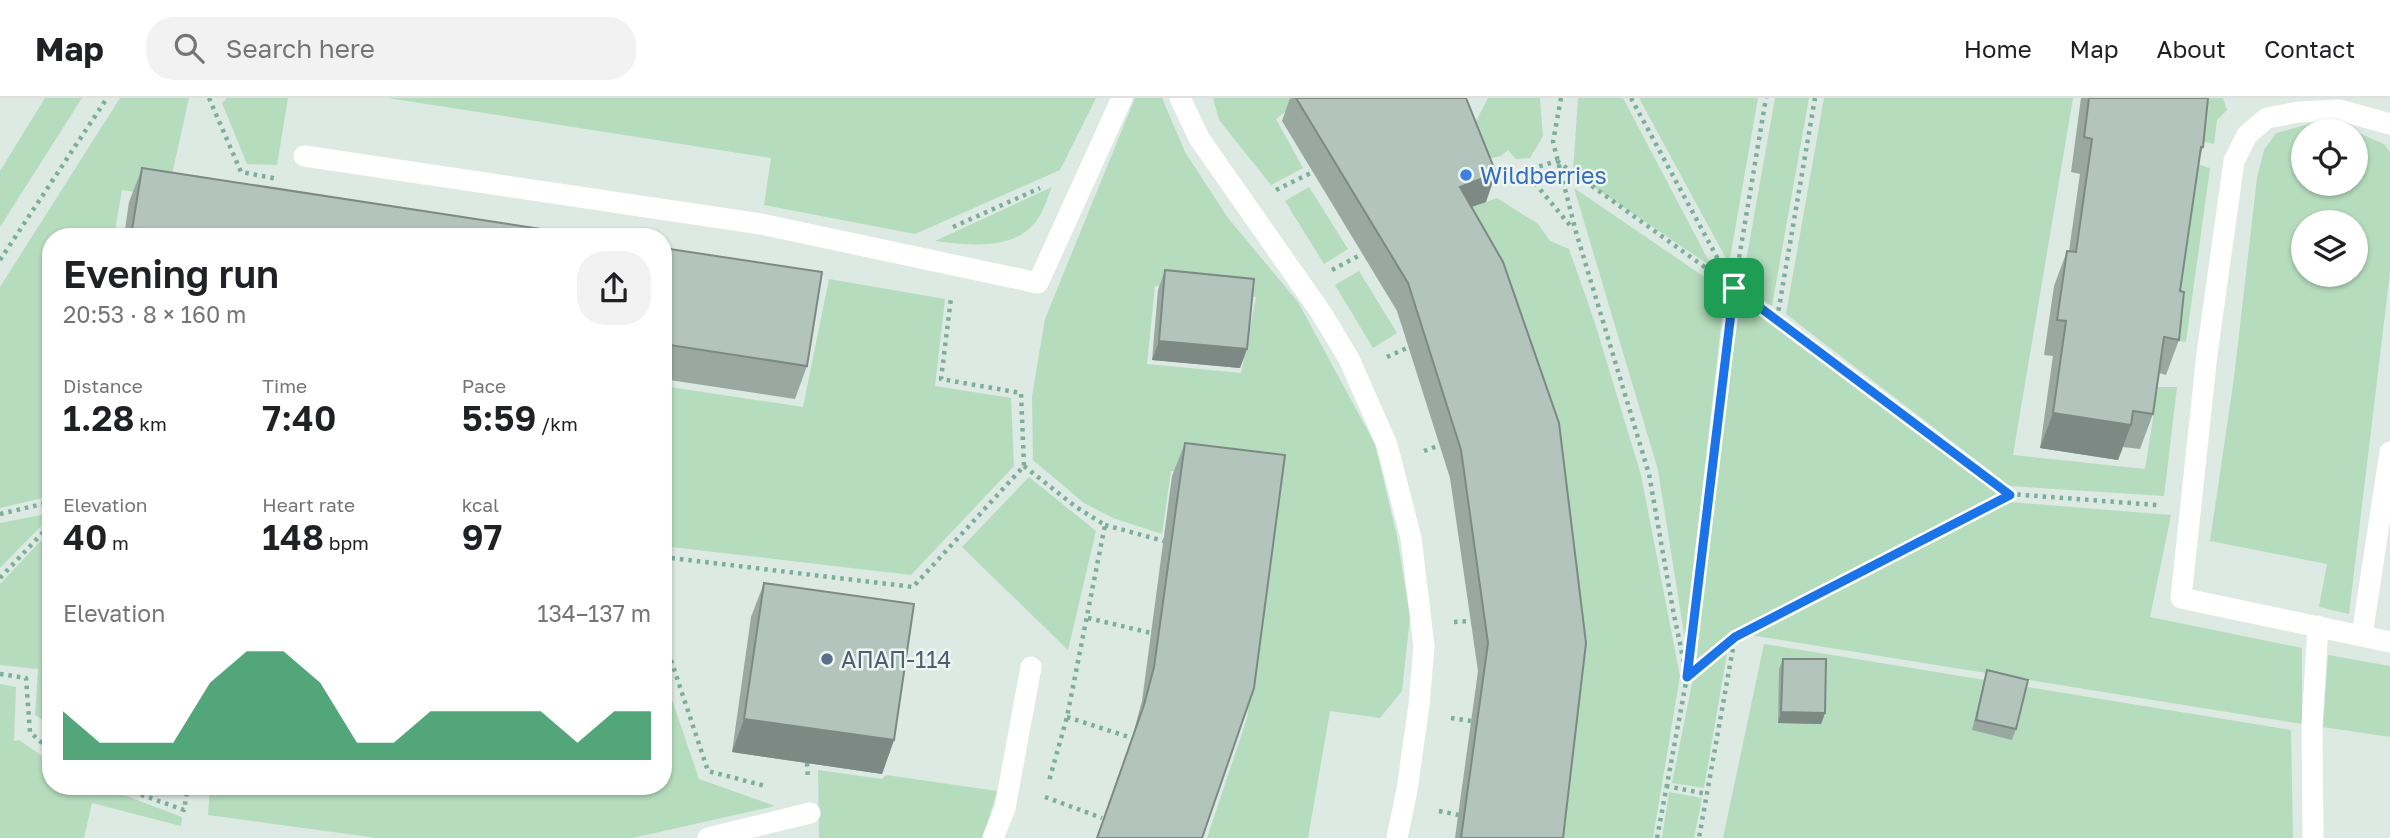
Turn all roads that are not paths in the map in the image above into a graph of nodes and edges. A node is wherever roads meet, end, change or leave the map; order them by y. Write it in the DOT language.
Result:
graph roads {
  1 [pos="1122,98"];
  2 [pos="1180,98"];
  3 [pos="2390,124"];
  4 [pos="304,156"];
  5 [pos="2390,452"];
  6 [pos="2318,626"];
  7 [pos="2362,635"];
  8 [pos="2390,642"];
  9 [pos="1031,667"];
  10 [pos="810,813"];
  11 [pos="708,838"];
  12 [pos="993,838"];
  13 [pos="1396,838"];
  14 [pos="2313,838"];
  1 -- 4 [label="lane"];
  2 -- 13 [label="lane"];
  3 -- 6 [label="lane"];
  5 -- 7 [label="lane"];
  6 -- 7 [label="lane"];
  6 -- 14 [label="lane"];
  7 -- 8 [label="lane"];
  9 -- 12 [label="lane"];
  10 -- 11 [label="lane"];
}
